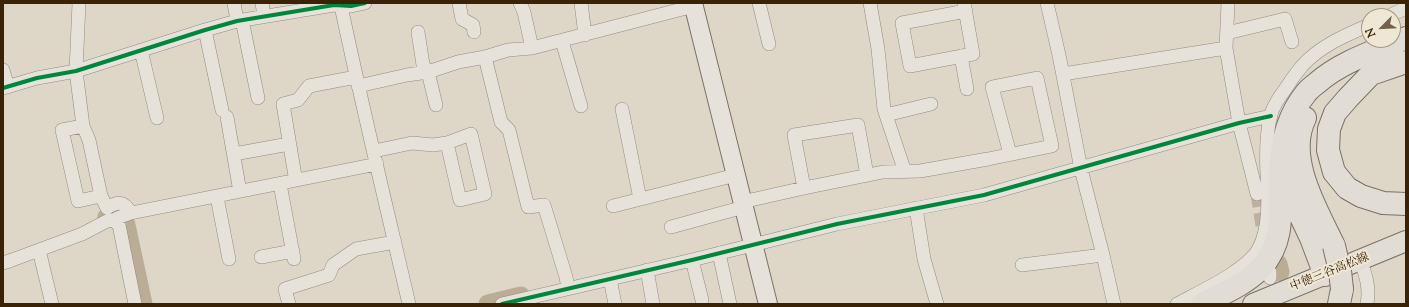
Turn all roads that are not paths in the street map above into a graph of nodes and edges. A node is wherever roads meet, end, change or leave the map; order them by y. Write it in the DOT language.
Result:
graph roads {
  1 [pos="79,3"];
  2 [pos="234,3"];
  3 [pos="365,3"];
  4 [pos="459,3"];
  5 [pos="520,3"];
  6 [pos="580,3"];
  7 [pos="759,3"];
  8 [pos="870,3"];
  9 [pos="1047,3"];
  10 [pos="1228,3"];
  11 [pos="336,5"];
  12 [pos="693,5"];
  13 [pos="298,7"];
  14 [pos="965,7"];
  15 [pos="263,9"];
  16 [pos="239,20"];
  17 [pos="1361,29"];
  18 [pos="205,30"];
  19 [pos="418,32"];
  20 [pos="474,32"];
  21 [pos="1227,33"];
  22 [pos="585,35"];
  23 [pos="1406,38"];
  24 [pos="562,41"];
  25 [pos="1292,42"];
  26 [pos="769,44"];
  27 [pos="532,48"];
  28 [pos="1226,48"];
  29 [pos="141,50"];
  30 [pos="961,56"];
  31 [pos="485,57"];
  32 [pos="1406,62"];
  33 [pos="3,70"];
  34 [pos="76,71"];
  35 [pos="428,72"];
  36 [pos="1063,74"];
  37 [pos="1371,74"];
  38 [pos="357,81"];
  39 [pos="5,88"];
  40 [pos="967,89"];
  41 [pos="258,98"];
  42 [pos="931,104"];
  43 [pos="436,105"];
  44 [pos="581,106"];
  45 [pos="622,109"];
  46 [pos="886,115"];
  47 [pos="1271,116"];
  48 [pos="157,118"];
  49 [pos="1239,123"];
  50 [pos="83,126"];
  51 [pos="447,143"];
  52 [pos="290,144"];
  53 [pos="374,151"];
  54 [pos="234,154"];
  55 [pos="1010,154"];
  56 [pos="1080,163"];
  57 [pos="377,164"];
  58 [pos="905,172"];
  59 [pos="1280,173"];
  60 [pos="736,175"];
  61 [pos="867,175"];
  62 [pos="295,176"];
  63 [pos="280,184"];
  64 [pos="240,186"];
  65 [pos="804,188"];
  66 [pos="1258,194"];
  67 [pos="101,196"];
  68 [pos="217,197"];
  69 [pos="640,199"];
  70 [pos="743,204"];
  71 [pos="1406,204"];
  72 [pos="613,206"];
  73 [pos="916,208"];
  74 [pos="131,214"];
  75 [pos="116,222"];
  76 [pos="672,227"];
  77 [pos="752,241"];
  78 [pos="395,242"];
  79 [pos="1406,242"];
  80 [pos="40,250"];
  81 [pos="719,253"];
  82 [pos="1104,255"];
  83 [pos="261,257"];
  84 [pos="229,259"];
  85 [pos="692,260"];
  86 [pos="1360,260"];
  87 [pos="3,263"];
  88 [pos="1022,265"];
  89 [pos="647,270"];
  90 [pos="1325,275"];
  91 [pos="610,279"];
  92 [pos="567,283"];
  93 [pos="1340,296"];
  94 [pos="702,300"];
  95 [pos="52,304"];
  96 [pos="135,304"];
  97 [pos="289,304"];
  98 [pos="409,304"];
  99 [pos="502,304"];
  100 [pos="615,304"];
  101 [pos="653,304"];
  102 [pos="730,304"];
  103 [pos="768,304"];
  104 [pos="936,304"];
  105 [pos="1114,304"];
  106 [pos="1177,304"];
  107 [pos="1202,304"];
  108 [pos="1254,304"];
  109 [pos="1367,304"];
  1 -- 34 [label="street"];
  2 -- 16 [label="street"];
  3 -- 11 [label="street"];
  4 -- 20 [label="street"];
  5 -- 27 [label="street"];
  6 -- 22 [label="street"];
  7 -- 26 [label="street"];
  8 -- 46 [label="street"];
  9 -- 36 [label="street"];
  10 -- 21 [label="street"];
  11 -- 13 [label="street"];
  11 -- 38 [label="street"];
  12 -- 22 [label="street"];
  12 -- 60 [label="street"];
  13 -- 15 [label="street"];
  14 -- 30 [label="street"];
  14 -- 30 [label="street"];
  15 -- 16 [label="street"];
  16 -- 18 [label="street"];
  16 -- 41 [label="street"];
  17 -- 47 [label="street"];
  18 -- 29 [label="street"];
  18 -- 54 [label="street"];
  19 -- 35 [label="street"];
  21 -- 25 [label="street"];
  21 -- 28 [label="street"];
  22 -- 24 [label="street"];
  23 -- 59 [label="highway"];
  24 -- 27 [label="street"];
  24 -- 44 [label="street"];
  27 -- 31 [label="street"];
  28 -- 36 [label="street"];
  28 -- 49 [label="street"];
  29 -- 34 [label="street"];
  29 -- 48 [label="street"];
  30 -- 40 [label="street"];
  31 -- 35 [label="street"];
  31 -- 92 [label="street"];
  32 -- 37 [label="highway"];
  33 -- 39 [label="street"];
  34 -- 39 [label="street"];
  34 -- 50 [label="street"];
  35 -- 38 [label="street"];
  35 -- 43 [label="street"];
  36 -- 56 [label="street"];
  37 -- 71 [label="highway"];
  37 -- 93 [label="highway, bridge"];
  38 -- 52 [label="street"];
  38 -- 53 [label="street"];
  42 -- 46 [label="street"];
  45 -- 69 [label="street"];
  46 -- 58 [label="street"];
  47 -- 49 [label="street"];
  47 -- 106 [label="street"];
  49 -- 56 [label="street"];
  49 -- 66 [label="street"];
  50 -- 67 [label="street"];
  50 -- 67 [label="street"];
  51 -- 51 [label="street"];
  51 -- 53 [label="street"];
  52 -- 54 [label="street"];
  52 -- 62 [label="street"];
  53 -- 57 [label="street"];
  54 -- 64 [label="street"];
  55 -- 55 [label="street"];
  55 -- 58 [label="street"];
  56 -- 73 [label="street"];
  56 -- 82 [label="street"];
  57 -- 63 [label="street"];
  57 -- 78 [label="street"];
  58 -- 61 [label="street"];
  59 -- 90 [label="highway"];
  59 -- 107 [label="highway"];
  60 -- 69 [label="street"];
  60 -- 70 [label="street"];
  61 -- 65 [label="street"];
  61 -- 65 [label="street"];
  63 -- 68 [label="street"];
  63 -- 83 [label="street"];
  65 -- 70 [label="street"];
  67 -- 74 [label="street"];
  68 -- 74 [label="street"];
  68 -- 84 [label="street"];
  69 -- 72 [label="street"];
  70 -- 76 [label="street"];
  70 -- 77 [label="street"];
  73 -- 77 [label="street"];
  73 -- 104 [label="street"];
  74 -- 75 [label="street"];
  75 -- 80 [label="street"];
  75 -- 96 [label="street"];
  77 -- 81 [label="street"];
  77 -- 103 [label="street"];
  78 -- 97 [label="street"];
  78 -- 98 [label="street"];
  79 -- 86 [label="main road, 中徳三谷高松線"];
  80 -- 87 [label="street"];
  80 -- 95 [label="street"];
  81 -- 85 [label="street"];
  81 -- 102 [label="street"];
  82 -- 88 [label="street"];
  82 -- 105 [label="street"];
  85 -- 89 [label="street"];
  85 -- 94 [label="street"];
  86 -- 90 [label="main road, 中徳三谷高松線"];
  86 -- 109 [label="street"];
  89 -- 91 [label="street"];
  89 -- 101 [label="street"];
  90 -- 108 [label="main road, 中徳三谷高松線"];
  91 -- 92 [label="street"];
  91 -- 100 [label="street"];
  92 -- 99 [label="street"];
}
